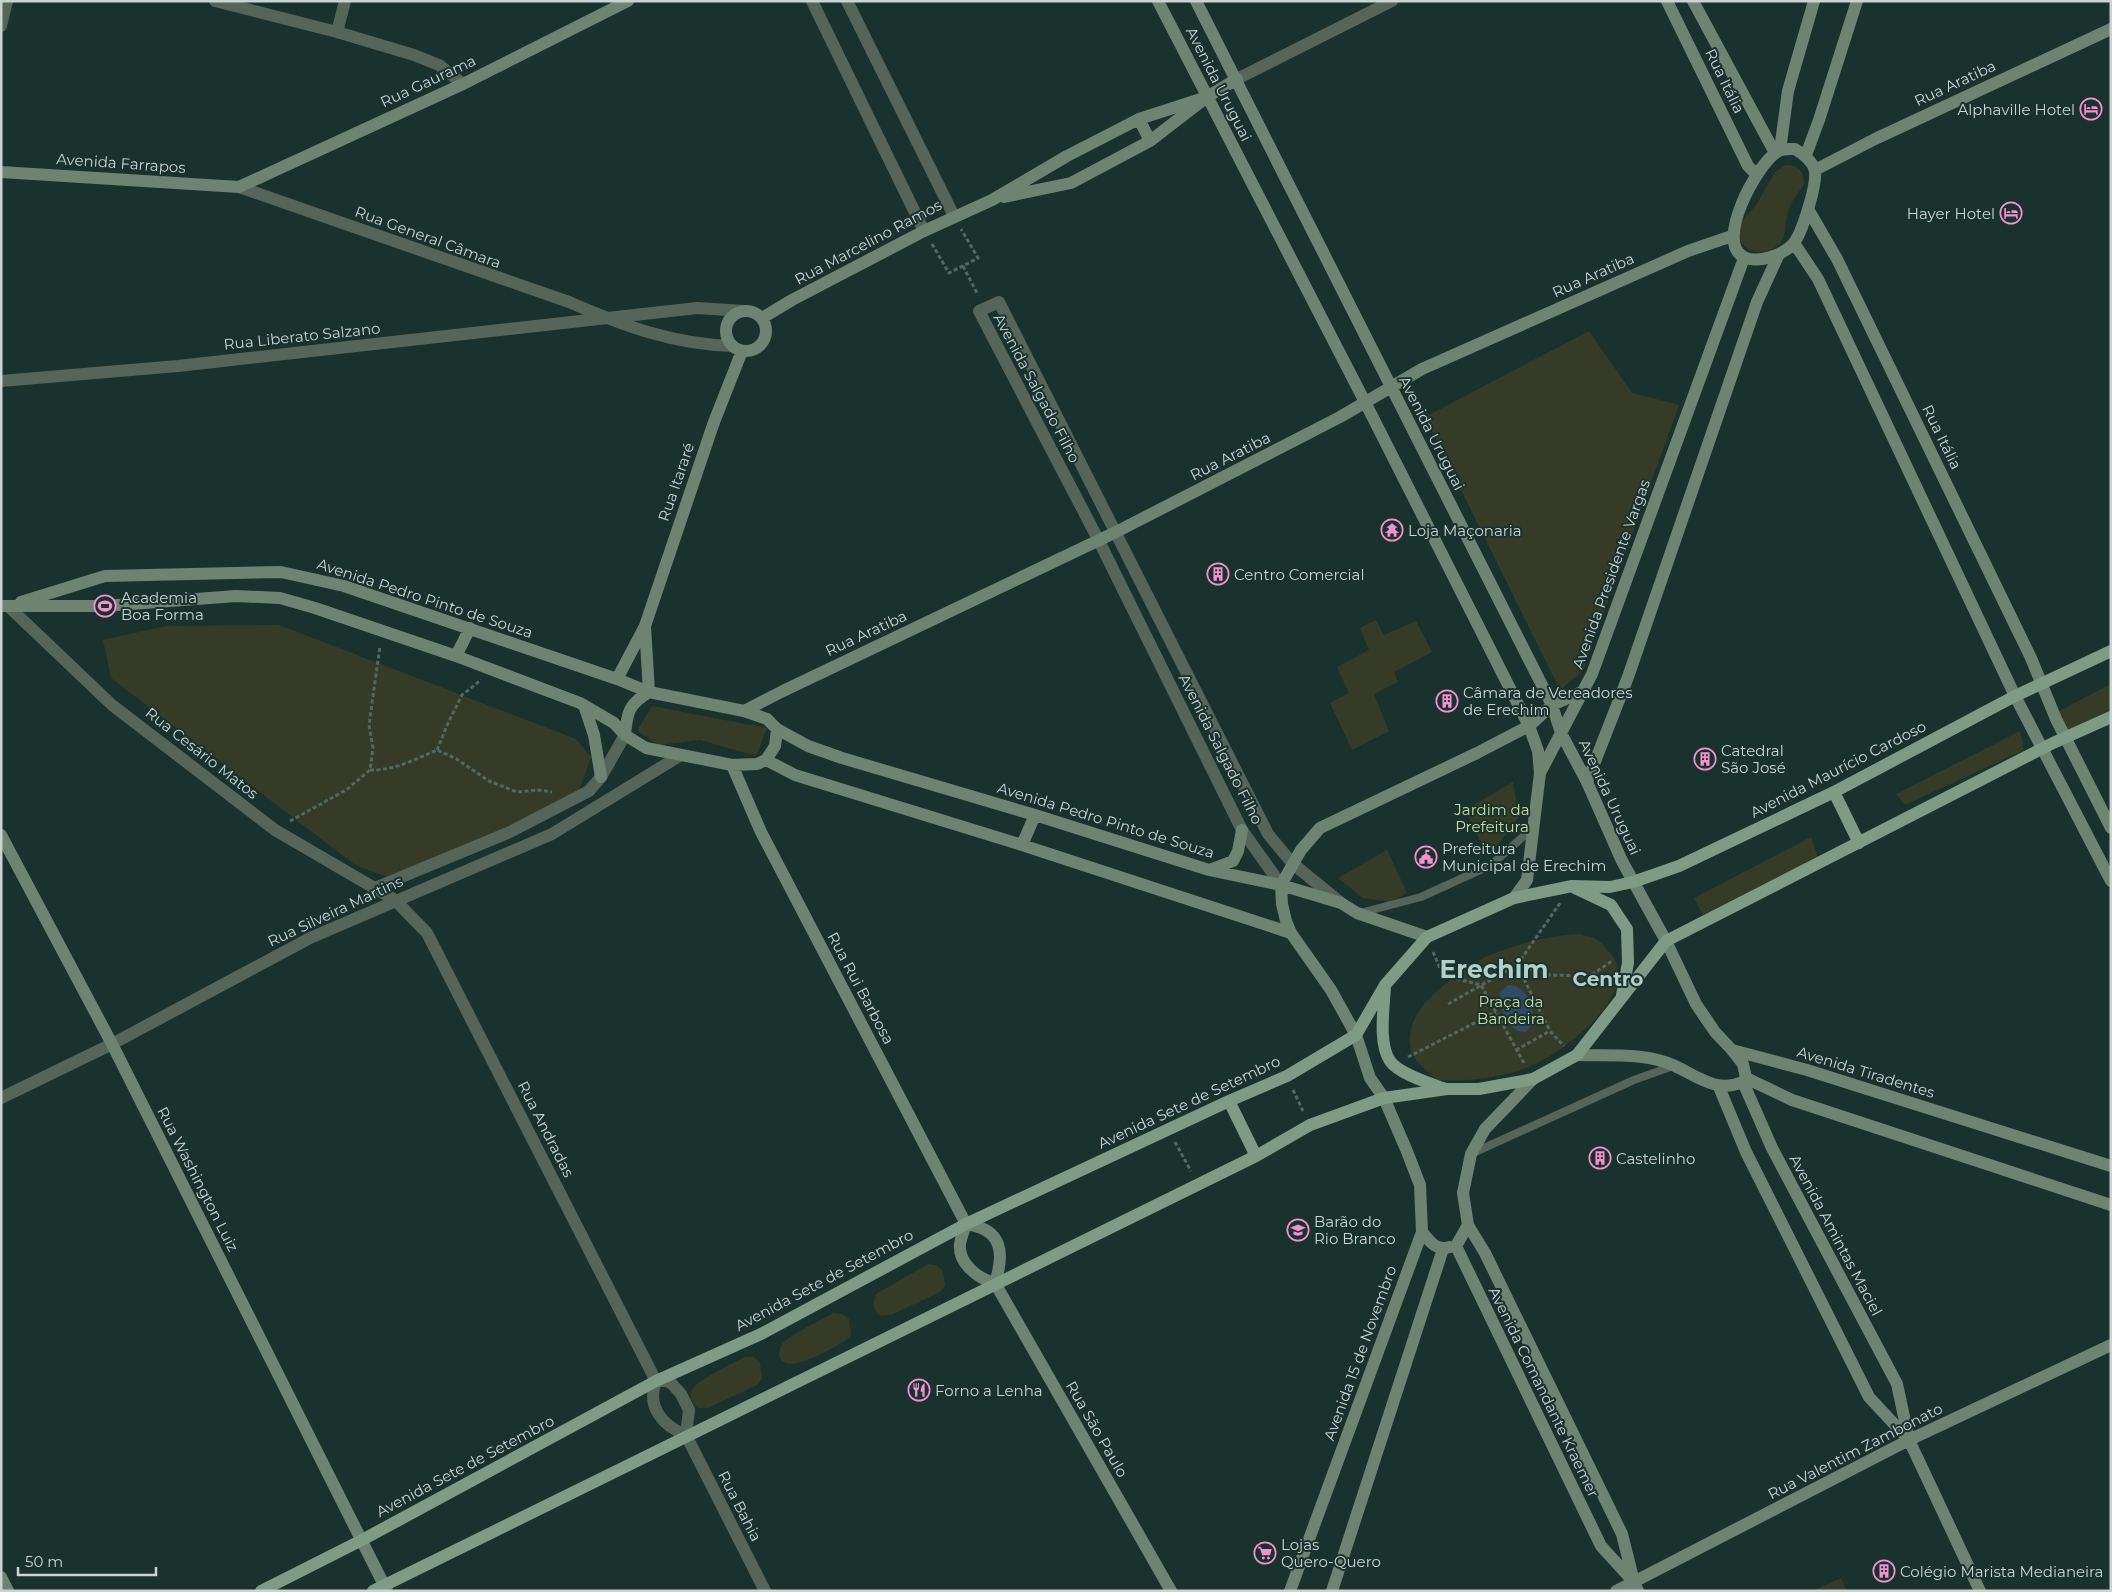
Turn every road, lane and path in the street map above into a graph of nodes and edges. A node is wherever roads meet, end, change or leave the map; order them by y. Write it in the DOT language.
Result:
graph roads {
  1 [pos="8,1"];
  2 [pos="215,1"];
  3 [pos="345,1"];
  4 [pos="628,1"];
  5 [pos="812,1"];
  6 [pos="847,1"];
  7 [pos="1158,1"];
  8 [pos="1196,1"];
  9 [pos="1392,1"];
  10 [pos="1667,1"];
  11 [pos="1693,1"];
  12 [pos="1814,1"];
  13 [pos="1857,1"];
  14 [pos="1,26"];
  15 [pos="2111,29"];
  16 [pos="337,32"];
  17 [pos="1236,79"];
  18 [pos="463,84"];
  19 [pos="1207,97"];
  20 [pos="1139,119"];
  21 [pos="1150,141"];
  22 [pos="1777,151"];
  23 [pos="1806,156"];
  24 [pos="1815,170"];
  25 [pos="1,172"];
  26 [pos="1756,174"];
  27 [pos="239,187"];
  28 [pos="992,200"];
  29 [pos="1808,209"];
  30 [pos="954,216"];
  31 [pos="924,231"];
  32 [pos="1732,236"];
  33 [pos="1794,244"];
  34 [pos="1778,256"];
  35 [pos="1744,258"];
  36 [pos="963,266"];
  37 [pos="979,297"];
  38 [pos="744,312"];
  39 [pos="606,318"];
  40 [pos="762,318"];
  41 [pos="738,348"];
  42 [pos="1,381"];
  43 [pos="1391,387"];
  44 [pos="1365,402"];
  45 [pos="1116,532"];
  46 [pos="1099,541"];
  47 [pos="5,606"];
  48 [pos="645,626"];
  49 [pos="470,628"];
  50 [pos="382,630"];
  51 [pos="2111,651"];
  52 [pos="456,656"];
  53 [pos="492,670"];
  54 [pos="617,679"];
  55 [pos="2042,682"];
  56 [pos="1584,691"];
  57 [pos="649,692"];
  58 [pos="2016,696"];
  59 [pos="584,705"];
  60 [pos="1552,705"];
  61 [pos="744,712"];
  62 [pos="2111,717"];
  63 [pos="1529,726"];
  64 [pos="777,729"];
  65 [pos="1561,733"];
  66 [pos="625,735"];
  67 [pos="2066,737"];
  68 [pos="437,750"];
  69 [pos="2042,750"];
  70 [pos="681,755"];
  71 [pos="766,760"];
  72 [pos="732,765"];
  73 [pos="370,770"];
  74 [pos="1540,773"];
  75 [pos="601,777"];
  76 [pos="1587,782"];
  77 [pos="1834,792"];
  78 [pos="558,793"];
  79 [pos="1035,815"];
  80 [pos="1534,827"];
  81 [pos="2111,828"];
  82 [pos="275,830"];
  83 [pos="1242,830"];
  84 [pos="1,835"];
  85 [pos="1860,843"];
  86 [pos="1022,845"];
  87 [pos="1292,863"];
  88 [pos="1209,870"];
  89 [pos="2111,881"];
  90 [pos="1633,882"];
  91 [pos="1281,886"];
  92 [pos="1572,886"];
  93 [pos="375,888"];
  94 [pos="1514,898"];
  95 [pos="395,900"];
  96 [pos="1341,903"];
  97 [pos="1357,913"];
  98 [pos="1291,933"];
  99 [pos="1427,937"];
  100 [pos="1666,941"];
  101 [pos="1615,959"];
  102 [pos="1517,965"];
  103 [pos="1385,985"];
  104 [pos="1482,985"];
  105 [pos="1622,998"];
  106 [pos="1448,1004"];
  107 [pos="1496,1012"];
  108 [pos="1550,1031"];
  109 [pos="1356,1035"];
  110 [pos="112,1044"];
  111 [pos="1516,1050"];
  112 [pos="1732,1050"];
  113 [pos="1577,1055"];
  114 [pos="1390,1061"];
  115 [pos="1675,1066"];
  116 [pos="1287,1076"];
  117 [pos="1533,1079"];
  118 [pos="1745,1080"];
  119 [pos="1719,1087"];
  120 [pos="1447,1089"];
  121 [pos="1,1098"];
  122 [pos="1384,1098"];
  123 [pos="1229,1101"];
  124 [pos="1310,1125"];
  125 [pos="1169,1130"];
  126 [pos="1471,1154"];
  127 [pos="1256,1156"];
  128 [pos="2111,1166"];
  129 [pos="1198,1183"];
  130 [pos="2111,1205"];
  131 [pos="966,1224"];
  132 [pos="1468,1225"];
  133 [pos="1422,1232"];
  134 [pos="1456,1246"];
  135 [pos="1443,1249"];
  136 [pos="995,1283"];
  137 [pos="2111,1345"];
  138 [pos="656,1381"];
  139 [pos="686,1435"];
  140 [pos="1909,1440"];
  141 [pos="362,1540"];
  142 [pos="1296,1572"];
  143 [pos="1,1578"];
  144 [pos="1636,1586"];
  145 [pos="382,1589"];
  146 [pos="1331,1589"];
  147 [pos="8,1591"];
  148 [pos="261,1591"];
  149 [pos="765,1591"];
  150 [pos="1171,1591"];
  151 [pos="1290,1591"];
  152 [pos="1300,1591"];
  153 [pos="1616,1591"];
  154 [pos="1980,1591"];
  1 -- 14 [label="street"];
  2 -- 16 [label="street"];
  3 -- 16 [label="street"];
  4 -- 18 [label="main road, Rua Gaurama"];
  5 -- 31 [label="street"];
  6 -- 30 [label="street"];
  7 -- 19 [label="main road, Avenida Uruguai"];
  8 -- 17 [label="main road, Avenida Uruguai"];
  9 -- 17 [label="street, Rua Marcelino Ramos"];
  10 -- 26 [label="main road, Rua Itália"];
  11 -- 22 [label="main road, Rua Itália"];
  12 -- 22 [label="main road"];
  13 -- 23 [label="main road"];
  15 -- 24 [label="main road, Rua Aratiba"];
  16 -- 18 [label="street"];
  17 -- 19 [label="main road, Rua Marcelino Ramos"];
  17 -- 43 [label="main road, Avenida Uruguai"];
  18 -- 27 [label="main road, Rua Gaurama"];
  19 -- 20 [label="main road, Rua Marcelino Ramos"];
  19 -- 21 [label="main road, Rua Marcelino Ramos"];
  19 -- 44 [label="main road, Avenida Uruguai"];
  20 -- 21 [label="main road"];
  20 -- 28 [label="main road, Rua Marcelino Ramos"];
  21 -- 28 [label="main road, Rua Marcelino Ramos"];
  22 -- 23 [label="main road"];
  22 -- 26 [label="main road"];
  23 -- 24 [label="main road"];
  24 -- 29 [label="main road"];
  25 -- 27 [label="main road, Avenida Farrapos"];
  26 -- 32 [label="main road"];
  27 -- 39 [label="street, Rua General Câmara"];
  28 -- 30 [label="main road, Rua Marcelino Ramos"];
  29 -- 33 [label="main road"];
  29 -- 55 [label="main road, Rua Itália"];
  30 -- 31 [label="main road, Rua Marcelino Ramos"];
  30 -- 36 [label="path"];
  31 -- 36 [label="path"];
  31 -- 40 [label="main road, Rua Marcelino Ramos"];
  32 -- 35 [label="main road"];
  32 -- 43 [label="main road, Rua Aratiba"];
  33 -- 34 [label="main road"];
  33 -- 58 [label="main road"];
  34 -- 35 [label="main road"];
  34 -- 76 [label="main road"];
  35 -- 56 [label="main road, Avenida Presidente Vargas"];
  36 -- 37 [label="path"];
  38 -- 39 [label="street, Rua General Câmara"];
  38 -- 40 [label="main road"];
  38 -- 41 [label="main road"];
  39 -- 41 [label="street, Rua General Câmara"];
  39 -- 42 [label="street, Rua Liberato Salzano"];
  40 -- 41 [label="main road"];
  41 -- 48 [label="main road, Rua Itararé"];
  43 -- 44 [label="main road, Rua Aratiba"];
  43 -- 60 [label="main road, Avenida Uruguai"];
  44 -- 45 [label="main road, Rua Aratiba"];
  44 -- 63 [label="main road, Avenida Uruguai"];
  45 -- 46 [label="main road, Rua Aratiba"];
  45 -- 46 [label="street, Avenida Salgado Filho"];
  45 -- 87 [label="street, Avenida Salgado Filho"];
  46 -- 61 [label="main road, Rua Aratiba"];
  46 -- 83 [label="street, Avenida Salgado Filho"];
  47 -- 49 [label="main road, Avenida Pedro Pinto de Souza"];
  47 -- 50 [label="main road"];
  47 -- 82 [label="street, Rua Cesário Matos"];
  48 -- 54 [label="main road, Rua Itararé"];
  48 -- 57 [label="main road, Rua Itararé"];
  49 -- 52 [label="main road"];
  49 -- 54 [label="main road, Avenida Pedro Pinto de Souza"];
  50 -- 52 [label="main road"];
  50 -- 73 [label="path"];
  51 -- 55 [label="main road, Avenida Maurício Cardoso"];
  52 -- 53 [label="main road"];
  53 -- 59 [label="main road"];
  53 -- 68 [label="path"];
  54 -- 57 [label="main road, Avenida Pedro Pinto de Souza"];
  55 -- 58 [label="main road, Avenida Maurício Cardoso"];
  55 -- 67 [label="main road, Rua Itália"];
  56 -- 60 [label="main road"];
  56 -- 65 [label="main road, Avenida Presidente Vargas"];
  57 -- 61 [label="main road, Avenida Pedro Pinto de Souza"];
  57 -- 66 [label="main road"];
  58 -- 69 [label="main road"];
  58 -- 77 [label="main road, Avenida Maurício Cardoso"];
  59 -- 66 [label="main road"];
  59 -- 75 [label="main road"];
  60 -- 63 [label="main road"];
  60 -- 65 [label="main road, Avenida Uruguai"];
  61 -- 64 [label="main road, Avenida Pedro Pinto de Souza"];
  62 -- 67 [label="main road"];
  63 -- 74 [label="main road, Avenida Uruguai"];
  63 -- 87 [label="main road"];
  64 -- 71 [label="main road"];
  64 -- 79 [label="main road, Avenida Pedro Pinto de Souza"];
  65 -- 74 [label="main road, Avenida Presidente Vargas"];
  65 -- 76 [label="main road, Avenida Uruguai"];
  66 -- 70 [label="main road"];
  66 -- 75 [label="street, Rua Silveira Martins"];
  67 -- 69 [label="main road"];
  67 -- 81 [label="main road, Rua Itália"];
  68 -- 73 [label="path"];
  68 -- 78 [label="path"];
  69 -- 85 [label="main road"];
  69 -- 89 [label="main road"];
  70 -- 72 [label="main road"];
  70 -- 95 [label="street, Rua Silveira Martins"];
  71 -- 72 [label="main road"];
  71 -- 86 [label="main road"];
  72 -- 131 [label="main road, Rua Rui Barbosa"];
  73 -- 82 [label="path"];
  74 -- 80 [label="main road, Avenida Presidente Vargas"];
  75 -- 93 [label="street, Rua Silveira Martins"];
  76 -- 90 [label="main road, Avenida Uruguai"];
  77 -- 85 [label="main road"];
  77 -- 90 [label="main road, Avenida Maurício Cardoso"];
  79 -- 86 [label="main road"];
  79 -- 88 [label="main road, Avenida Pedro Pinto de Souza"];
  80 -- 94 [label="main road, Avenida Presidente Vargas"];
  80 -- 97 [label="lane"];
  82 -- 93 [label="street, Rua Cesário Matos"];
  83 -- 88 [label="main road"];
  83 -- 91 [label="street, Avenida Salgado Filho"];
  84 -- 110 [label="main road, Rua Washington Luiz"];
  85 -- 100 [label="main road"];
  86 -- 98 [label="main road"];
  87 -- 91 [label="main road"];
  87 -- 96 [label="street, Avenida Salgado Filho"];
  88 -- 91 [label="main road, Avenida Pedro Pinto de Souza"];
  90 -- 92 [label="main road, Avenida Maurício Cardoso"];
  90 -- 100 [label="main road, Avenida Uruguai"];
  91 -- 96 [label="main road, Avenida Pedro Pinto de Souza"];
  91 -- 98 [label="main road, Avenida Salgado Filho"];
  92 -- 94 [label="main road"];
  92 -- 102 [label="path"];
  92 -- 105 [label="main road"];
  93 -- 95 [label="street, Rua Cesário Matos"];
  94 -- 99 [label="main road"];
  95 -- 110 [label="street, Rua Silveira Martins"];
  95 -- 138 [label="street, Rua Andradas"];
  96 -- 97 [label="main road, Avenida Pedro Pinto de Souza"];
  97 -- 99 [label="main road, Avenida Pedro Pinto de Souza"];
  98 -- 109 [label="main road"];
  99 -- 103 [label="main road"];
  99 -- 104 [label="path"];
  100 -- 105 [label="main road"];
  100 -- 112 [label="main road"];
  101 -- 102 [label="path"];
  102 -- 104 [label="path"];
  102 -- 108 [label="path"];
  103 -- 109 [label="main road, Avenida Sete de Setembro"];
  103 -- 114 [label="main road"];
  104 -- 106 [label="path"];
  104 -- 107 [label="path"];
  105 -- 113 [label="main road"];
  107 -- 111 [label="path"];
  107 -- 114 [label="path"];
  108 -- 111 [label="path"];
  108 -- 113 [label="path"];
  109 -- 116 [label="main road, Avenida Sete de Setembro"];
  109 -- 122 [label="main road, Avenida 15 de Novembro"];
  110 -- 121 [label="street, Rua Silveira Martins"];
  110 -- 141 [label="main road, Rua Washington Luiz"];
  111 -- 117 [label="path"];
  112 -- 118 [label="main road, Avenida Amintas Maciel"];
  112 -- 128 [label="main road, Avenida Tiradentes"];
  113 -- 115 [label="main road"];
  113 -- 117 [label="main road"];
  114 -- 120 [label="main road"];
  115 -- 119 [label="main road"];
  115 -- 126 [label="lane"];
  116 -- 123 [label="main road, Avenida Sete de Setembro"];
  116 -- 124 [label="path"];
  117 -- 120 [label="main road"];
  117 -- 126 [label="main road"];
  118 -- 119 [label="main road"];
  118 -- 130 [label="main road"];
  118 -- 140 [label="main road, Avenida Amintas Maciel"];
  119 -- 140 [label="main road, Avenida Amintas Maciel"];
  120 -- 122 [label="main road"];
  122 -- 124 [label="main road"];
  122 -- 133 [label="main road, Avenida 15 de Novembro"];
  123 -- 125 [label="main road, Avenida Sete de Setembro"];
  123 -- 127 [label="main road"];
  124 -- 127 [label="main road"];
  125 -- 129 [label="path"];
  125 -- 131 [label="main road, Avenida Sete de Setembro"];
  126 -- 132 [label="main road"];
  127 -- 129 [label="main road"];
  129 -- 136 [label="main road"];
  131 -- 136 [label="main road"];
  131 -- 136 [label="main road"];
  131 -- 138 [label="main road, Avenida Sete de Setembro"];
  132 -- 134 [label="main road"];
  132 -- 144 [label="main road, Avenida Comandante Kraemer"];
  133 -- 135 [label="main road"];
  133 -- 142 [label="main road, Avenida 15 de Novembro"];
  134 -- 135 [label="main road"];
  134 -- 144 [label="main road, Avenida Comandante Kraemer"];
  135 -- 146 [label="main road"];
  136 -- 139 [label="main road"];
  136 -- 150 [label="main road, Rua São Paulo"];
  137 -- 140 [label="main road, Rua Valentim Zambonato"];
  138 -- 139 [label="street"];
  138 -- 139 [label="street"];
  138 -- 141 [label="main road, Avenida Sete de Setembro"];
  139 -- 145 [label="main road"];
  139 -- 149 [label="street, Rua Bahia"];
  140 -- 144 [label="main road, Rua Valentim Zambonato"];
  140 -- 154 [label="main road, Avenida Amintas Maciel"];
  141 -- 145 [label="main road, Rua Washington Luiz"];
  141 -- 148 [label="main road, Avenida Sete de Setembro"];
  142 -- 151 [label="main road, Avenida 15 de Novembro"];
  142 -- 152 [label="main road"];
  143 -- 147 [label="main road"];
  144 -- 153 [label="main road, Rua Valentim Zambonato"];
}
